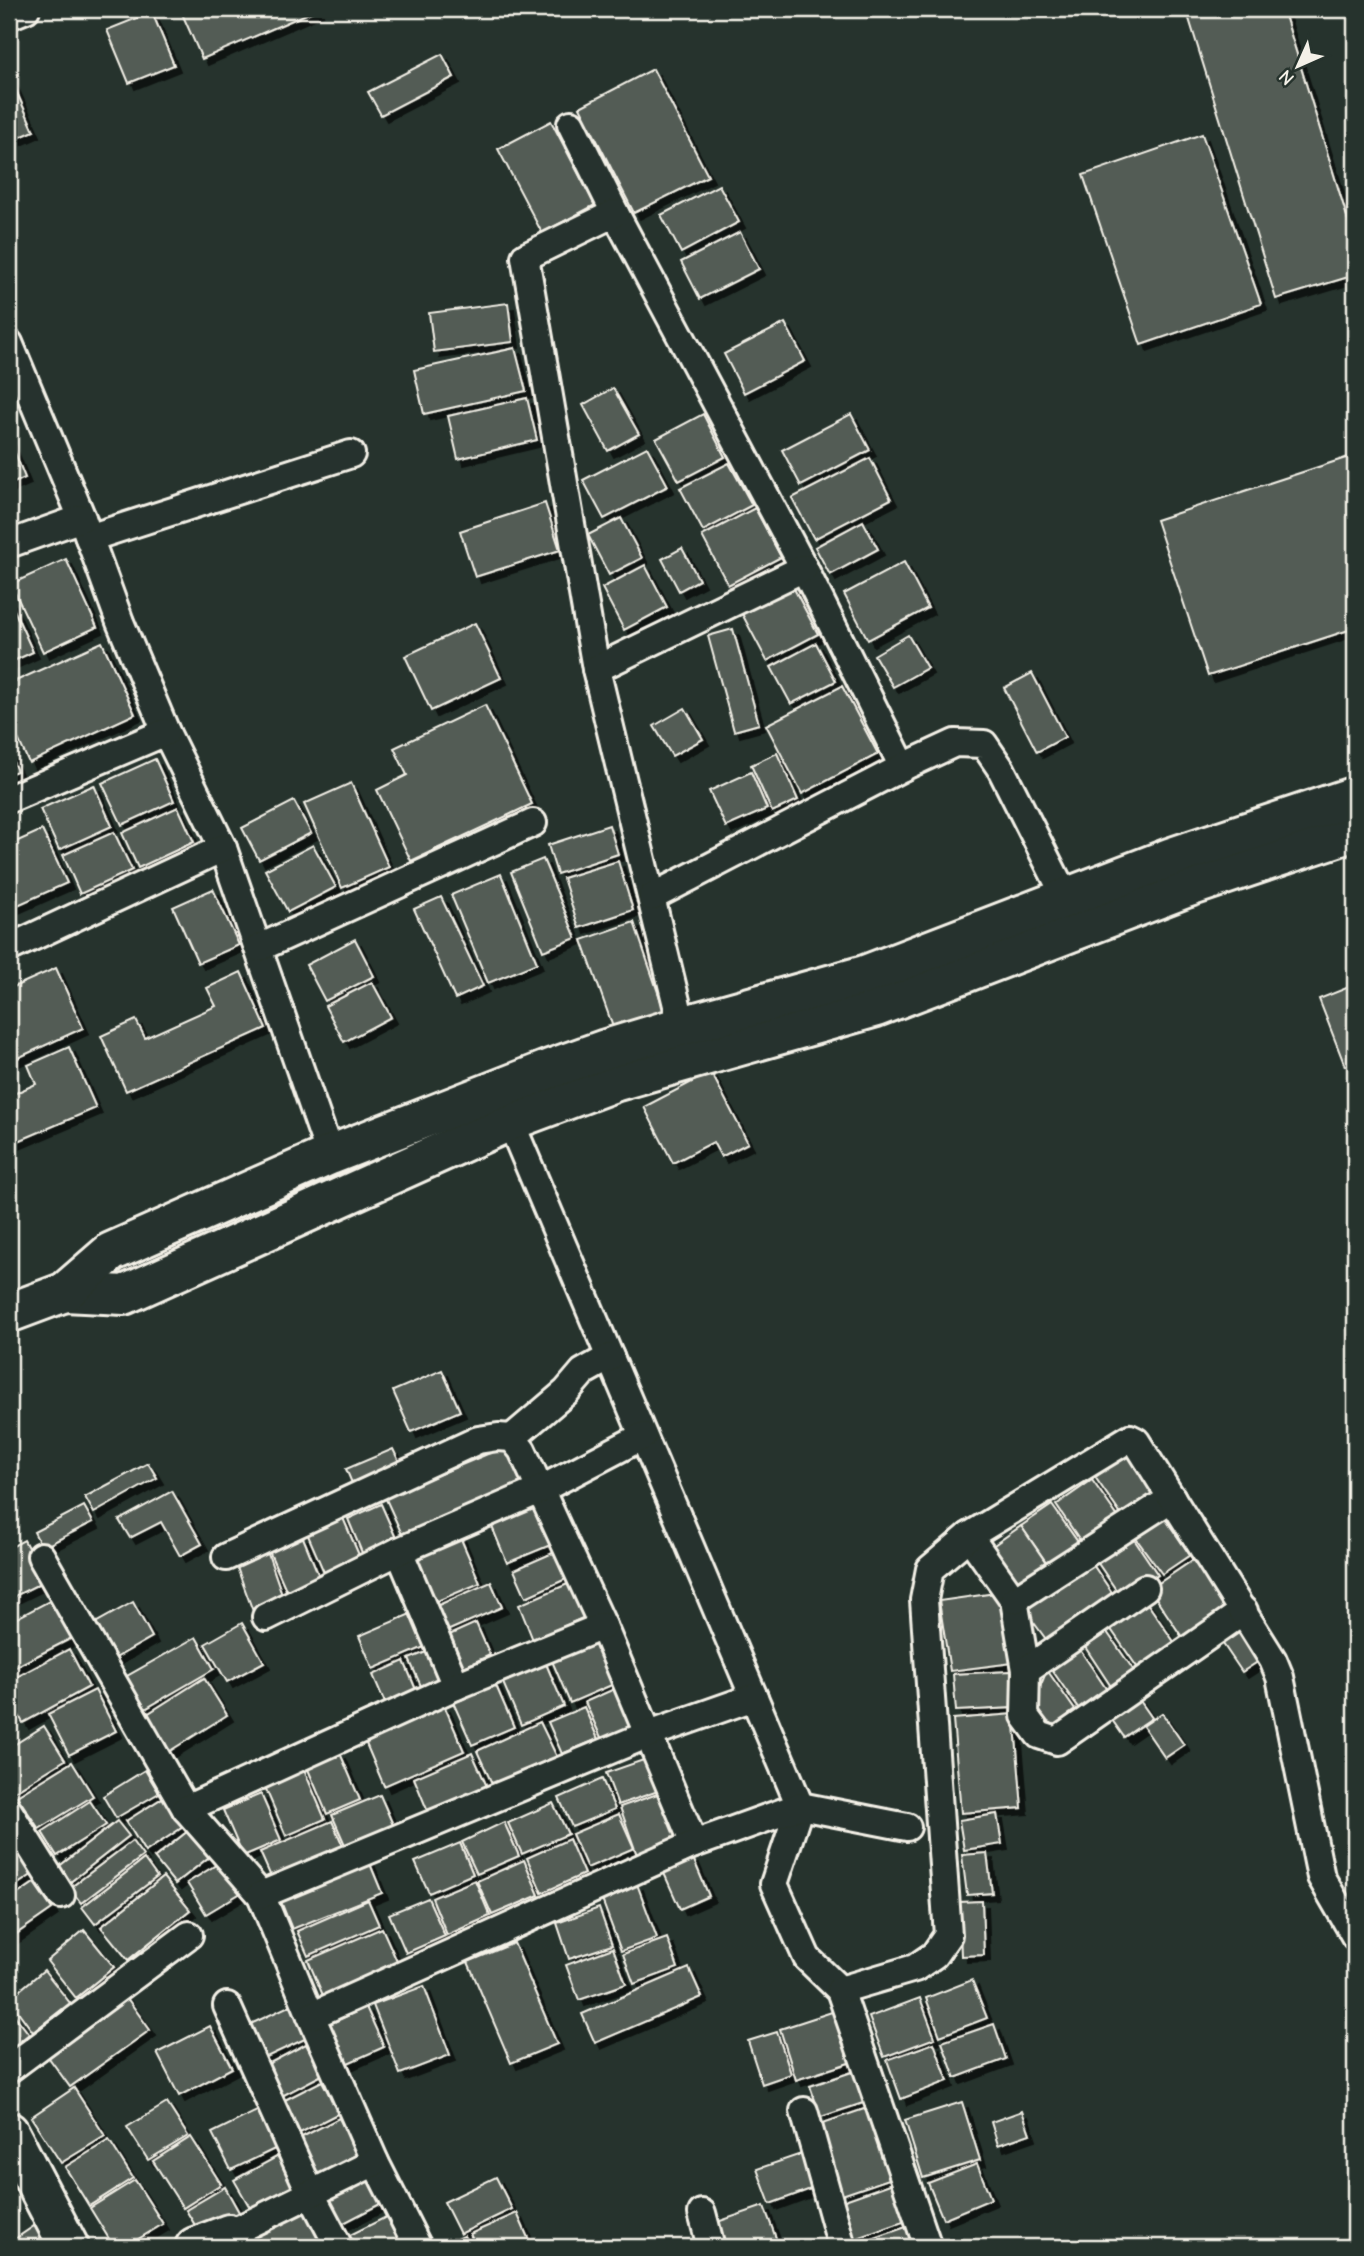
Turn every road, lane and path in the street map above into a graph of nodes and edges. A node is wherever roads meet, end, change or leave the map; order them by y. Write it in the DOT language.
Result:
graph roads {
  1 [pos="26,9"];
  2 [pos="9,16"];
  3 [pos="571,124"];
  4 [pos="615,213"];
  5 [pos="9,344"];
  6 [pos="351,454"];
  7 [pos="85,528"];
  8 [pos="9,544"];
  9 [pos="804,568"];
  10 [pos="596,669"];
  11 [pos="166,732"];
  12 [pos="903,767"];
  13 [pos="1355,796"];
  14 [pos="9,799"];
  15 [pos="533,823"];
  16 [pos="1355,831"];
  17 [pos="223,848"];
  18 [pos="1065,896"];
  19 [pos="652,897"];
  20 [pos="9,948"];
  21 [pos="259,948"];
  22 [pos="682,1026"];
  23 [pos="510,1121"];
  24 [pos="330,1156"];
  25 [pos="65,1292"];
  26 [pos="9,1313"];
  27 [pos="610,1357"];
  28 [pos="643,1436"];
  29 [pos="512,1438"];
  30 [pos="541,1490"];
  31 [pos="1172,1498"];
  32 [pos="969,1536"];
  33 [pos="398,1551"];
  34 [pos="41,1556"];
  35 [pos="226,1557"];
  36 [pos="1145,1588"];
  37 [pos="1014,1600"];
  38 [pos="1244,1611"];
  39 [pos="266,1617"];
  40 [pos="603,1626"];
  41 [pos="1026,1670"];
  42 [pos="456,1686"];
  43 [pos="754,1697"];
  44 [pos="649,1734"];
  45 [pos="800,1806"];
  46 [pos="186,1809"];
  47 [pos="9,1812"];
  48 [pos="907,1827"];
  49 [pos="694,1844"];
  50 [pos="61,1895"];
  51 [pos="261,1895"];
  52 [pos="188,1935"];
  53 [pos="1355,1936"];
  54 [pos="840,1990"];
  55 [pos="227,2006"];
  56 [pos="311,2016"];
  57 [pos="9,2069"];
  58 [pos="804,2111"];
  59 [pos="9,2132"];
  60 [pos="375,2162"];
  61 [pos="312,2194"];
  62 [pos="702,2213"];
  63 [pos="220,2243"];
  64 [pos="69,2247"];
  65 [pos="339,2247"];
  66 [pos="418,2247"];
  67 [pos="711,2247"];
  68 [pos="842,2247"];
  69 [pos="928,2247"];
  1 -- 2 [label="street"];
  3 -- 4 [label="street"];
  4 -- 9 [label="street"];
  4 -- 10 [label="street"];
  5 -- 7 [label="street"];
  6 -- 7 [label="street"];
  7 -- 8 [label="street"];
  7 -- 11 [label="street"];
  9 -- 10 [label="street"];
  9 -- 12 [label="street"];
  10 -- 19 [label="street"];
  11 -- 14 [label="street"];
  11 -- 17 [label="street"];
  12 -- 18 [label="street"];
  12 -- 19 [label="street"];
  13 -- 18 [label="main road"];
  15 -- 21 [label="street"];
  16 -- 23 [label="main road"];
  17 -- 20 [label="street"];
  17 -- 21 [label="street"];
  18 -- 22 [label="main road"];
  19 -- 22 [label="street"];
  21 -- 24 [label="street"];
  22 -- 24 [label="main road"];
  23 -- 25 [label="main road"];
  23 -- 27 [label="street"];
  24 -- 25 [label="main road"];
  25 -- 26 [label="main road"];
  27 -- 28 [label="street"];
  27 -- 29 [label="street"];
  28 -- 30 [label="street"];
  28 -- 43 [label="street"];
  29 -- 30 [label="street"];
  29 -- 35 [label="street"];
  30 -- 33 [label="street"];
  30 -- 40 [label="street"];
  31 -- 32 [label="street"];
  31 -- 37 [label="street"];
  31 -- 38 [label="street"];
  32 -- 37 [label="street"];
  32 -- 54 [label="street"];
  33 -- 39 [label="street"];
  33 -- 42 [label="street"];
  34 -- 46 [label="street"];
  36 -- 41 [label="street"];
  37 -- 41 [label="street"];
  38 -- 41 [label="street"];
  38 -- 53 [label="street"];
  40 -- 42 [label="street"];
  40 -- 44 [label="street"];
  42 -- 46 [label="street"];
  43 -- 44 [label="street"];
  43 -- 45 [label="street"];
  44 -- 49 [label="street"];
  44 -- 51 [label="street"];
  45 -- 48 [label="street"];
  45 -- 49 [label="street"];
  45 -- 54 [label="street"];
  46 -- 51 [label="street"];
  47 -- 50 [label="street"];
  49 -- 56 [label="street"];
  51 -- 56 [label="street"];
  52 -- 57 [label="street"];
  54 -- 69 [label="street"];
  55 -- 61 [label="street"];
  56 -- 60 [label="street"];
  58 -- 68 [label="street"];
  59 -- 64 [label="main road"];
  60 -- 61 [label="street"];
  60 -- 66 [label="street"];
  61 -- 63 [label="street"];
  61 -- 65 [label="street"];
  62 -- 67 [label="street"];
}
